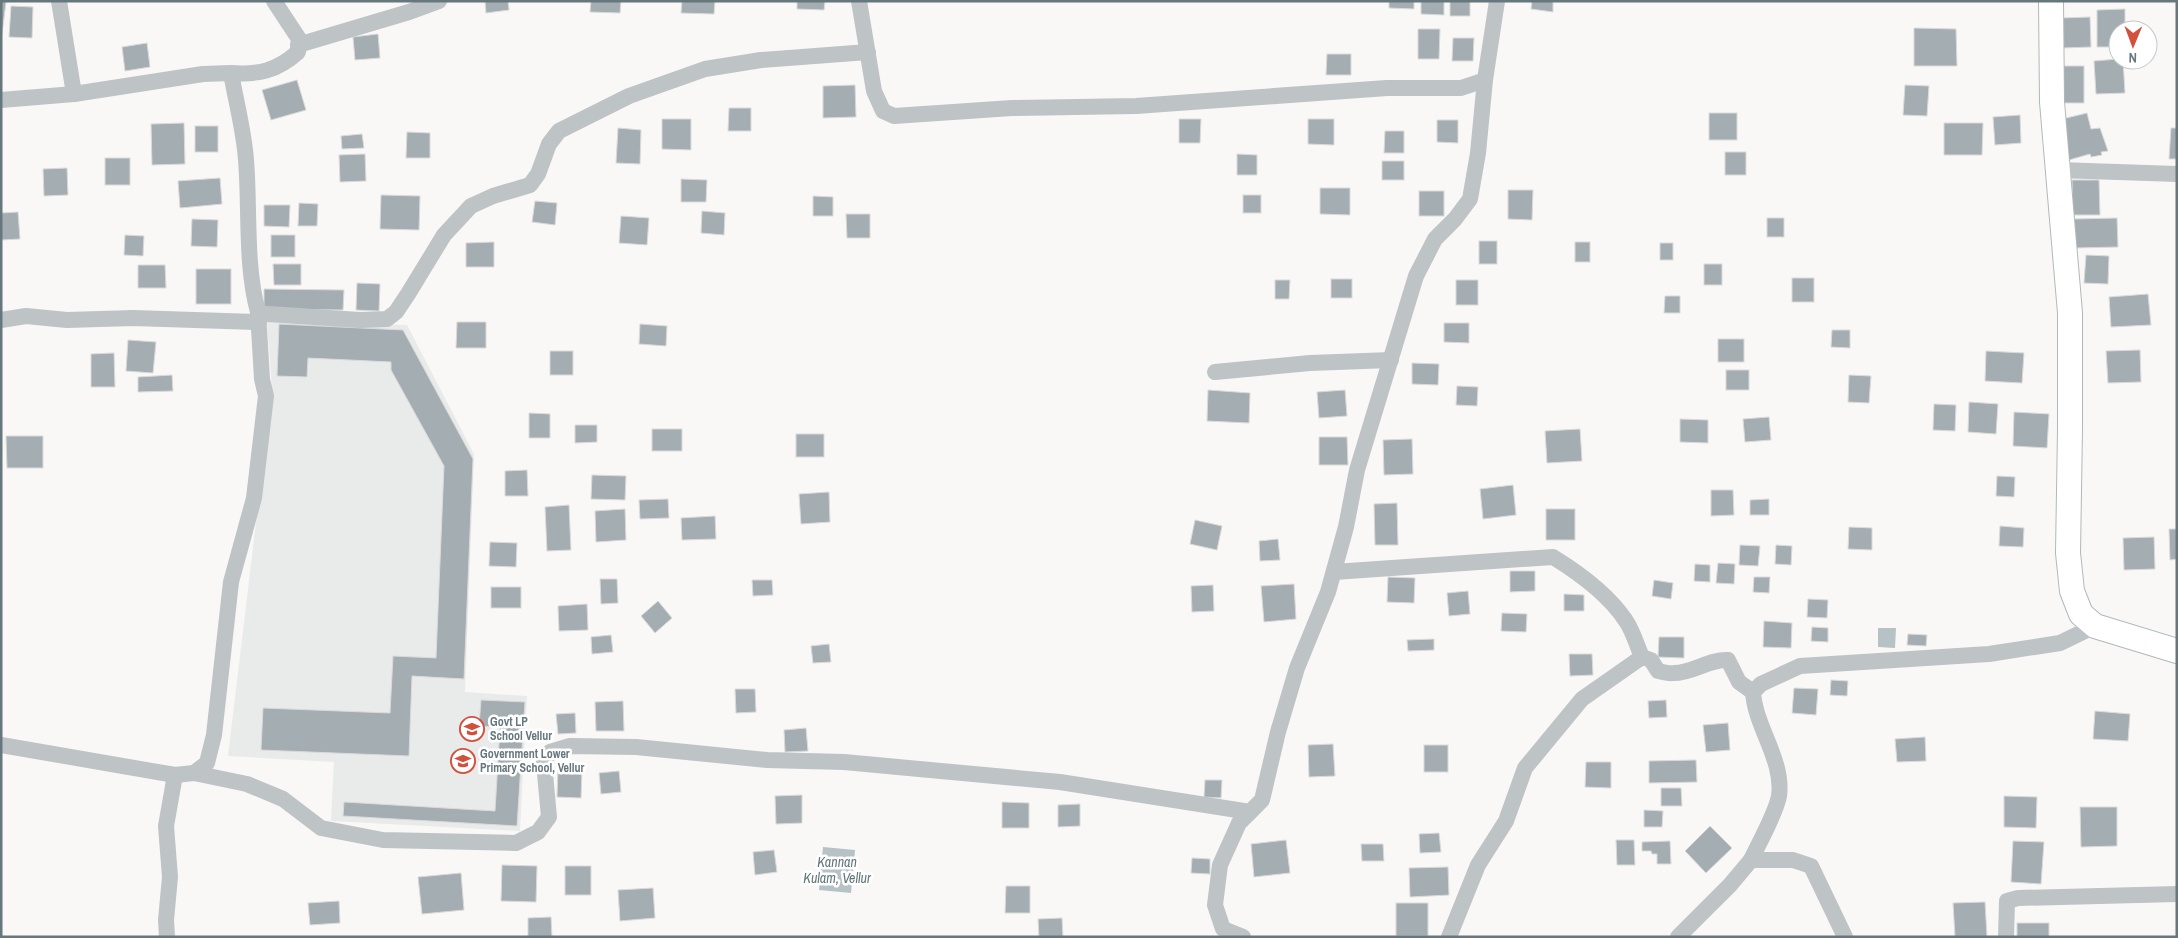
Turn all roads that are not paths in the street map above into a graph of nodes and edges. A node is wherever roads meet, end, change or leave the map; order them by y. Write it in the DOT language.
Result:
graph roads {
  1 [pos="58,1"];
  2 [pos="274,1"];
  3 [pos="439,1"];
  4 [pos="859,1"];
  5 [pos="1497,1"];
  6 [pos="2051,1"];
  7 [pos="298,45"];
  8 [pos="868,52"];
  9 [pos="231,73"];
  10 [pos="1485,80"];
  11 [pos="74,94"];
  12 [pos="1,100"];
  13 [pos="2058,170"];
  14 [pos="2177,174"];
  15 [pos="258,317"];
  16 [pos="1,320"];
  17 [pos="1391,360"];
  18 [pos="1215,372"];
  19 [pos="1334,572"];
  20 [pos="2095,626"];
  21 [pos="2177,651"];
  22 [pos="1642,657"];
  23 [pos="1753,692"];
  24 [pos="1,745"];
  25 [pos="194,773"];
  26 [pos="175,775"];
  27 [pos="1250,812"];
  28 [pos="1751,860"];
  29 [pos="2177,894"];
  30 [pos="167,937"];
  31 [pos="1244,937"];
  32 [pos="1448,937"];
  33 [pos="1678,937"];
  34 [pos="1845,937"];
  35 [pos="2006,937"];
  1 -- 11 [label="street"];
  2 -- 7 [label="street"];
  3 -- 7 [label="street"];
  4 -- 8 [label="street"];
  5 -- 10 [label="street"];
  6 -- 13 [label="main road"];
  7 -- 9 [label="street"];
  8 -- 10 [label="street"];
  8 -- 15 [label="street"];
  9 -- 11 [label="street"];
  9 -- 15 [label="street"];
  10 -- 17 [label="street"];
  11 -- 12 [label="street"];
  13 -- 14 [label="street"];
  13 -- 20 [label="main road"];
  15 -- 16 [label="street"];
  15 -- 25 [label="street"];
  17 -- 18 [label="street"];
  17 -- 19 [label="street"];
  19 -- 22 [label="street"];
  19 -- 27 [label="street"];
  20 -- 21 [label="main road"];
  20 -- 23 [label="street"];
  22 -- 23 [label="street"];
  22 -- 32 [label="street"];
  23 -- 28 [label="street"];
  24 -- 26 [label="street"];
  25 -- 26 [label="street"];
  25 -- 27 [label="street"];
  26 -- 30 [label="street"];
  27 -- 31 [label="street"];
  28 -- 33 [label="street"];
  28 -- 34 [label="street"];
  29 -- 35 [label="street"];
}
